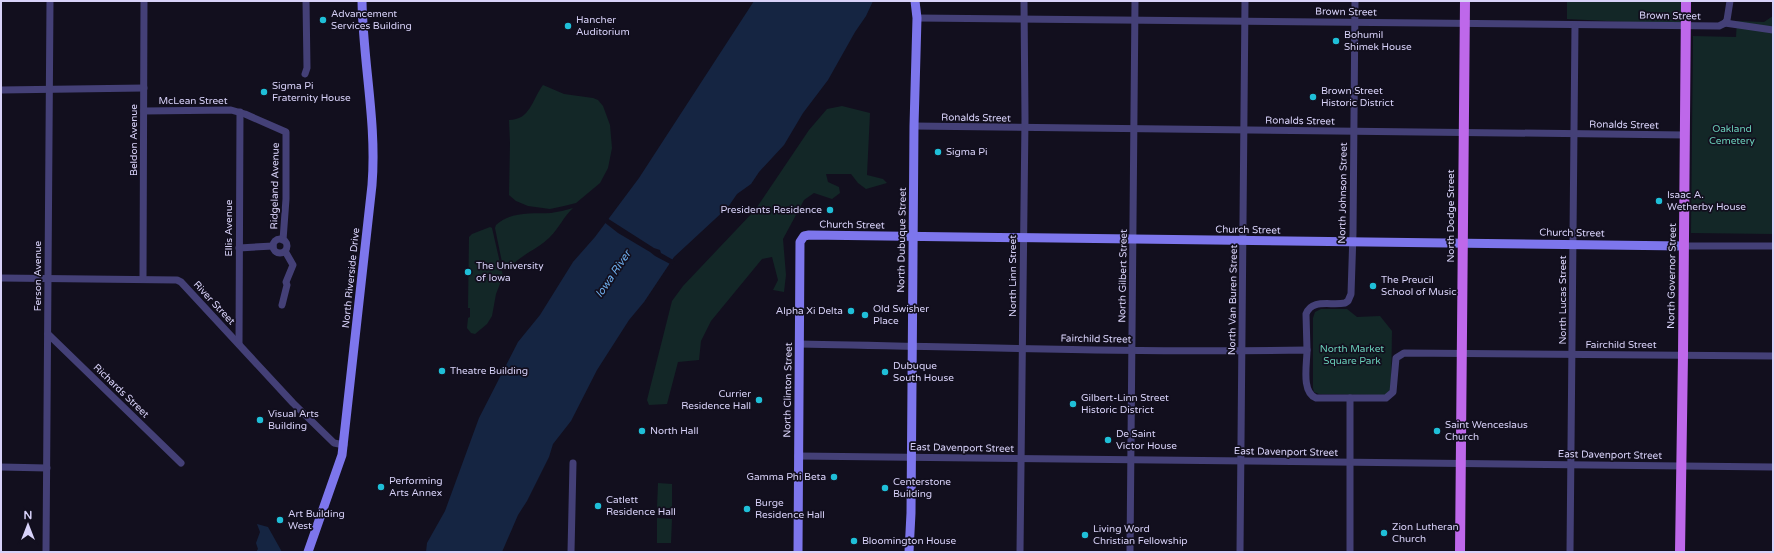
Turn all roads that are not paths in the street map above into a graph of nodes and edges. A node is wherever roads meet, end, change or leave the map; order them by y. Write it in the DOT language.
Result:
graph roads {
  1 [pos="50,1"];
  2 [pos="144,1"];
  3 [pos="306,1"];
  4 [pos="362,1"];
  5 [pos="915,1"];
  6 [pos="1024,1"];
  7 [pos="1135,1"];
  8 [pos="1245,1"];
  9 [pos="1355,1"];
  10 [pos="1465,1"];
  11 [pos="1686,1"];
  12 [pos="1730,1"];
  13 [pos="917,18"];
  14 [pos="1024,19"];
  15 [pos="1135,20"];
  16 [pos="1245,21"];
  17 [pos="1355,22"];
  18 [pos="1465,23"];
  19 [pos="1725,23"];
  20 [pos="1575,25"];
  21 [pos="1685,25"];
  22 [pos="1773,30"];
  23 [pos="305,74"];
  24 [pos="144,88"];
  25 [pos="50,89"];
  26 [pos="1,90"];
  27 [pos="144,111"];
  28 [pos="240,112"];
  29 [pos="914,126"];
  30 [pos="1024,129"];
  31 [pos="1134,130"];
  32 [pos="1244,130"];
  33 [pos="1354,131"];
  34 [pos="286,132"];
  35 [pos="1463,133"];
  36 [pos="1574,134"];
  37 [pos="1685,136"];
  38 [pos="811,235"];
  39 [pos="913,237"];
  40 [pos="1023,238"];
  41 [pos="283,240"];
  42 [pos="1133,240"];
  43 [pos="1243,241"];
  44 [pos="1353,242"];
  45 [pos="1462,243"];
  46 [pos="1573,244"];
  47 [pos="273,246"];
  48 [pos="1684,246"];
  49 [pos="1773,246"];
  50 [pos="239,248"];
  51 [pos="285,251"];
  52 [pos="1,278"];
  53 [pos="48,279"];
  54 [pos="143,279"];
  55 [pos="282,305"];
  56 [pos="48,334"];
  57 [pos="239,344"];
  58 [pos="799,344"];
  59 [pos="912,347"];
  60 [pos="1022,348"];
  61 [pos="1132,350"];
  62 [pos="1306,350"];
  63 [pos="1242,351"];
  64 [pos="1462,353"];
  65 [pos="1572,355"];
  66 [pos="1683,355"];
  67 [pos="1773,356"];
  68 [pos="1350,398"];
  69 [pos="344,445"];
  70 [pos="798,456"];
  71 [pos="911,457"];
  72 [pos="1021,458"];
  73 [pos="1131,460"];
  74 [pos="1241,461"];
  75 [pos="181,463"];
  76 [pos="573,463"];
  77 [pos="1351,463"];
  78 [pos="1461,463"];
  79 [pos="1571,464"];
  80 [pos="1681,466"];
  81 [pos="1,467"];
  82 [pos="1773,467"];
  83 [pos="47,468"];
  84 [pos="46,552"];
  85 [pos="308,552"];
  86 [pos="572,552"];
  87 [pos="798,552"];
  88 [pos="909,552"];
  89 [pos="1020,552"];
  90 [pos="1130,552"];
  91 [pos="1240,552"];
  92 [pos="1350,552"];
  93 [pos="1460,552"];
  94 [pos="1570,552"];
  95 [pos="1680,552"];
  1 -- 25 [label="street, Ferson Avenue"];
  2 -- 24 [label="street, Beldon Avenue"];
  3 -- 23 [label="street"];
  4 -- 69 [label="street, North Riverside Drive"];
  5 -- 13 [label="street, North Dubuque Street"];
  6 -- 14 [label="street, North Linn Street"];
  7 -- 15 [label="street, North Gilbert Street"];
  8 -- 16 [label="street, North Van Buren Street"];
  9 -- 17 [label="street, North Johnson Street"];
  10 -- 18 [label="main road, North Dodge Street"];
  11 -- 21 [label="main road, North Governor Street"];
  12 -- 19 [label="street"];
  13 -- 14 [label="street, Brown Street"];
  13 -- 29 [label="street, North Dubuque Street"];
  14 -- 15 [label="street, Brown Street"];
  14 -- 30 [label="street, North Linn Street"];
  15 -- 16 [label="street, Brown Street"];
  15 -- 31 [label="street, North Gilbert Street"];
  16 -- 17 [label="street, Brown Street"];
  16 -- 32 [label="street, North Van Buren Street"];
  17 -- 18 [label="street, Brown Street"];
  17 -- 33 [label="street, North Johnson Street"];
  18 -- 20 [label="street, Brown Street"];
  18 -- 35 [label="main road, North Dodge Street"];
  19 -- 21 [label="street, Brown Street"];
  19 -- 22 [label="street, Brown Street"];
  20 -- 21 [label="street, Brown Street"];
  20 -- 36 [label="street, North Lucas Street"];
  21 -- 37 [label="main road, North Governor Street"];
  24 -- 25 [label="street"];
  24 -- 27 [label="street, Beldon Avenue"];
  25 -- 26 [label="street"];
  25 -- 53 [label="street, Ferson Avenue"];
  27 -- 28 [label="street, McLean Street"];
  27 -- 54 [label="street, Beldon Avenue"];
  28 -- 34 [label="street, McLean Street"];
  28 -- 50 [label="street, Ellis Avenue"];
  29 -- 30 [label="street, Ronalds Street"];
  29 -- 39 [label="street, North Dubuque Street"];
  30 -- 31 [label="street, Ronalds Street"];
  30 -- 40 [label="street, North Linn Street"];
  31 -- 32 [label="street, Ronalds Street"];
  31 -- 42 [label="street, North Gilbert Street"];
  32 -- 33 [label="street, Ronalds Street"];
  32 -- 43 [label="street, North Van Buren Street"];
  33 -- 35 [label="street, Ronalds Street"];
  33 -- 44 [label="street, North Johnson Street"];
  34 -- 41 [label="street, Ridgeland Avenue"];
  35 -- 36 [label="street, Ronalds Street"];
  35 -- 45 [label="main road, North Dodge Street"];
  36 -- 37 [label="street, Ronalds Street"];
  36 -- 46 [label="street, North Lucas Street"];
  37 -- 48 [label="main road, North Governor Street"];
  38 -- 39 [label="street, Church Street"];
  38 -- 58 [label="street, North Clinton Street"];
  39 -- 40 [label="street, Church Street"];
  39 -- 59 [label="street, North Dubuque Street"];
  40 -- 42 [label="street, Church Street"];
  40 -- 60 [label="street, North Linn Street"];
  41 -- 47 [label="street, Ridgeland Avenue"];
  41 -- 51 [label="street, Ridgeland Avenue"];
  42 -- 43 [label="street, Church Street"];
  42 -- 61 [label="street, North Gilbert Street"];
  43 -- 44 [label="street, Church Street"];
  43 -- 63 [label="street, North Van Buren Street"];
  44 -- 45 [label="street, Church Street"];
  44 -- 62 [label="street, North Johnson Street"];
  45 -- 46 [label="street, Church Street"];
  45 -- 64 [label="main road, North Dodge Street"];
  46 -- 48 [label="street, Church Street"];
  46 -- 65 [label="street, North Lucas Street"];
  47 -- 50 [label="street"];
  47 -- 51 [label="street"];
  48 -- 49 [label="street"];
  48 -- 66 [label="main road, North Governor Street"];
  50 -- 57 [label="street, Ellis Avenue"];
  51 -- 55 [label="street, Ridgeland Avenue"];
  52 -- 53 [label="street, River Street"];
  53 -- 54 [label="street, River Street"];
  53 -- 56 [label="street, Ferson Avenue"];
  54 -- 57 [label="street, River Street"];
  56 -- 75 [label="street, Richards Street"];
  56 -- 83 [label="street, Ferson Avenue"];
  57 -- 69 [label="street, River Street"];
  58 -- 59 [label="street, Fairchild Street"];
  58 -- 70 [label="street, North Clinton Street"];
  59 -- 60 [label="street, Fairchild Street"];
  59 -- 71 [label="street, North Dubuque Street"];
  60 -- 61 [label="street, Fairchild Street"];
  60 -- 72 [label="street, North Linn Street"];
  61 -- 63 [label="street, Fairchild Street"];
  61 -- 73 [label="street, North Gilbert Street"];
  62 -- 63 [label="street, Fairchild Street"];
  62 -- 68 [label="street"];
  63 -- 74 [label="street, North Van Buren Street"];
  64 -- 65 [label="street, Fairchild Street"];
  64 -- 68 [label="street, Fairchild Street"];
  64 -- 78 [label="main road, North Dodge Street"];
  65 -- 66 [label="street, Fairchild Street"];
  65 -- 79 [label="street, North Lucas Street"];
  66 -- 67 [label="street, Fairchild Street"];
  66 -- 80 [label="main road, North Governor Street"];
  68 -- 77 [label="street"];
  69 -- 85 [label="street, North Riverside Drive"];
  70 -- 71 [label="street, East Davenport Street"];
  70 -- 87 [label="street, North Clinton Street"];
  71 -- 72 [label="street, East Davenport Street"];
  71 -- 88 [label="street, North Dubuque Street"];
  72 -- 73 [label="street, East Davenport Street"];
  72 -- 89 [label="street, North Linn Street"];
  73 -- 74 [label="street, East Davenport Street"];
  73 -- 90 [label="street, North Gilbert Street"];
  74 -- 77 [label="street, East Davenport Street"];
  74 -- 91 [label="street, North Van Buren Street"];
  76 -- 86 [label="street"];
  77 -- 78 [label="street, East Davenport Street"];
  77 -- 92 [label="street"];
  78 -- 79 [label="street, East Davenport Street"];
  78 -- 93 [label="main road, North Dodge Street"];
  79 -- 80 [label="street, East Davenport Street"];
  79 -- 94 [label="street, North Lucas Street"];
  80 -- 82 [label="street, East Davenport Street"];
  80 -- 95 [label="main road, North Governor Street"];
  81 -- 83 [label="street"];
  83 -- 84 [label="street, Ferson Avenue"];
}
